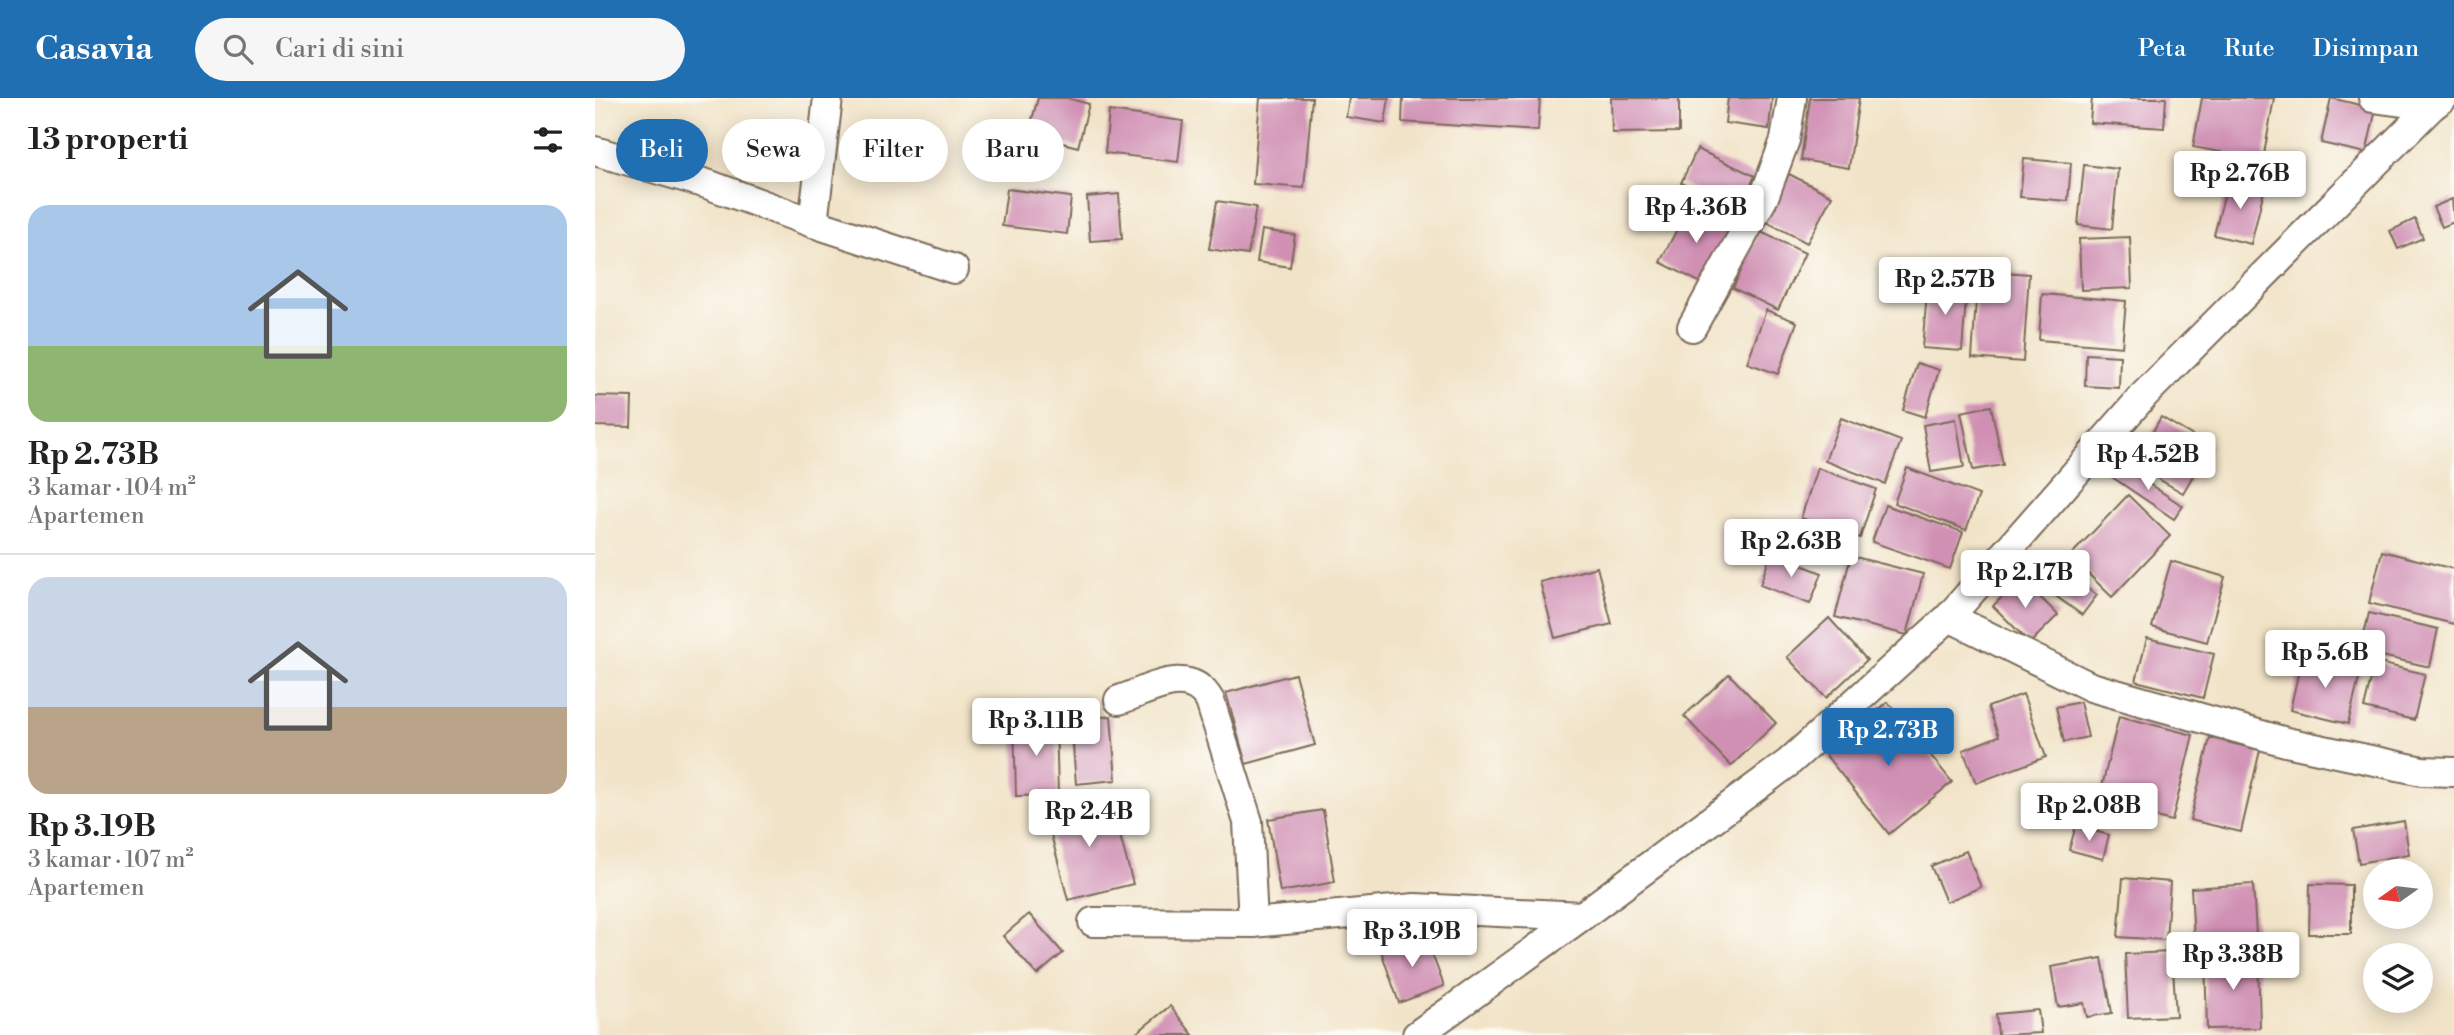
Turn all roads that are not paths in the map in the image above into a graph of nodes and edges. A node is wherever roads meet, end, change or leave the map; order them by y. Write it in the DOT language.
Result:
graph roads {
  1 [pos="828,98"];
  2 [pos="1792,98"];
  3 [pos="2373,98"];
  4 [pos="2437,102"];
  5 [pos="595,151"];
  6 [pos="813,223"];
  7 [pos="954,270"];
  8 [pos="1692,327"];
  9 [pos="1949,617"];
  10 [pos="1119,700"];
  11 [pos="2454,772"];
  12 [pos="1582,916"];
  13 [pos="1093,922"];
  14 [pos="1253,923"];
  15 [pos="1417,1035"];
  1 -- 6 [label="street"];
  2 -- 8 [label="street"];
  3 -- 4 [label="street"];
  4 -- 9 [label="street"];
  5 -- 6 [label="street"];
  6 -- 7 [label="street"];
  9 -- 11 [label="street"];
  9 -- 12 [label="street"];
  10 -- 14 [label="street"];
  12 -- 14 [label="street"];
  12 -- 15 [label="street"];
  13 -- 14 [label="street"];
}
